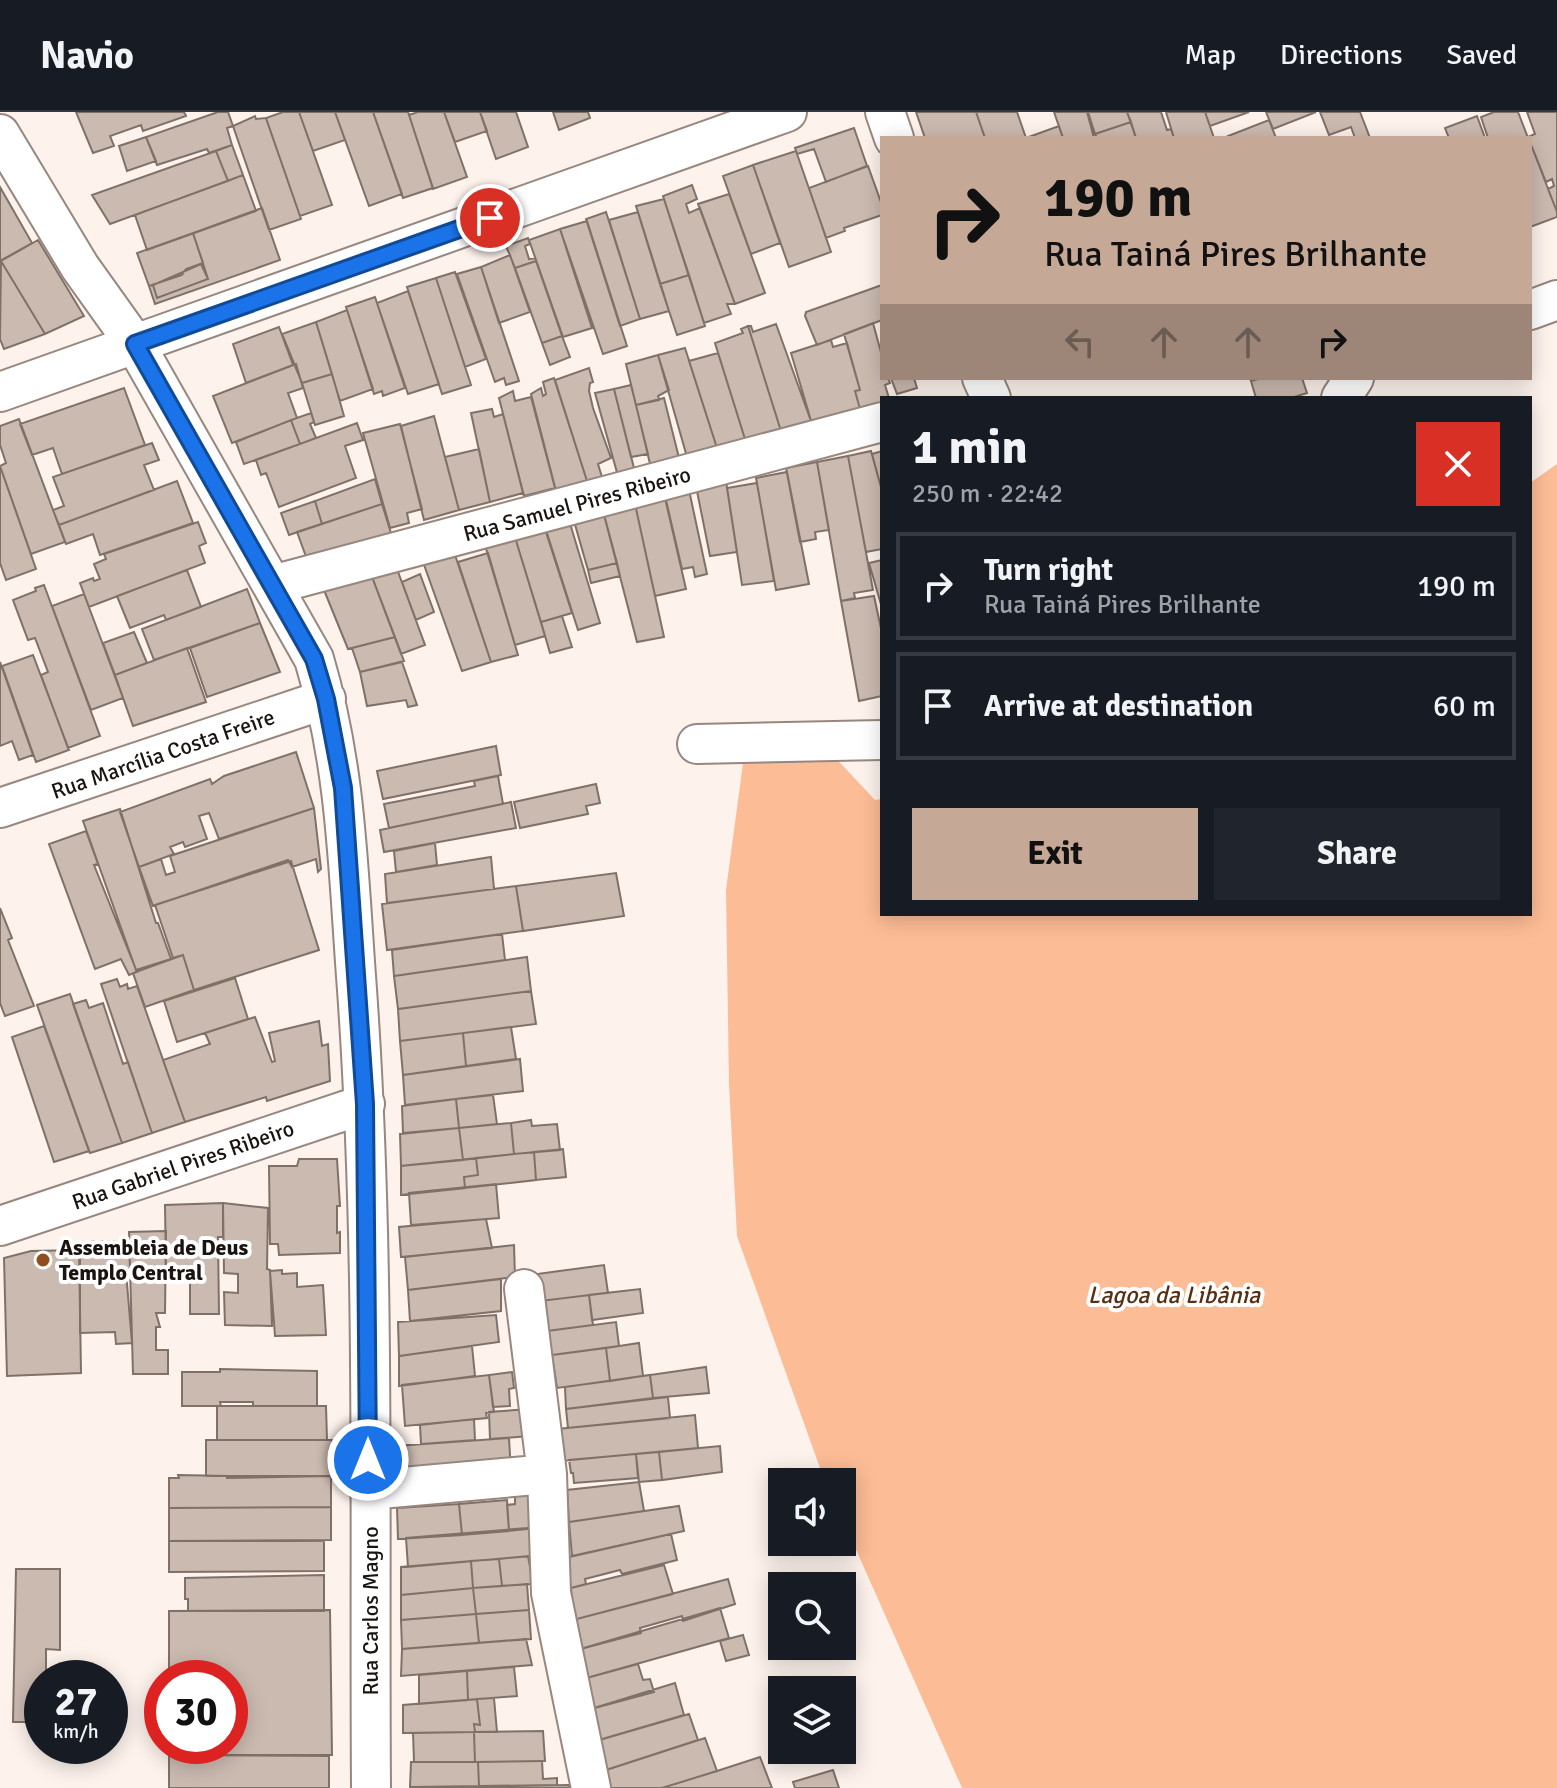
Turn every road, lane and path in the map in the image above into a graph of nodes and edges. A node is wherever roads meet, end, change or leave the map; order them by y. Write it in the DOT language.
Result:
graph roads {
  1 [pos="787,112"];
  2 [pos="885,112"];
  3 [pos="0,134"];
  4 [pos="893,136"];
  5 [pos="1557,300"];
  6 [pos="1532,309"];
  7 [pos="135,344"];
  8 [pos="0,392"];
  9 [pos="880,423"];
  10 [pos="272,585"];
  11 [pos="326,699"];
  12 [pos="880,740"];
  13 [pos="697,744"];
  14 [pos="0,808"];
  15 [pos="365,1104"];
  16 [pos="0,1226"];
  17 [pos="524,1289"];
  18 [pos="547,1474"];
  19 [pos="369,1490"];
  20 [pos="371,1788"];
  21 [pos="591,1788"];
  1 -- 7 [label="street"];
  2 -- 4 [label="street"];
  3 -- 7 [label="street, Rua Carlos Magno"];
  5 -- 6 [label="street"];
  7 -- 8 [label="street"];
  7 -- 10 [label="street, Rua Carlos Magno"];
  9 -- 10 [label="street, Rua Samuel Pires Ribeiro"];
  10 -- 11 [label="street, Rua Carlos Magno"];
  11 -- 14 [label="street, Rua Marcília Costa Freire"];
  11 -- 15 [label="street, Rua Carlos Magno"];
  12 -- 13 [label="street"];
  15 -- 16 [label="street, Rua Gabriel Pires Ribeiro"];
  15 -- 19 [label="street, Rua Carlos Magno"];
  17 -- 18 [label="street"];
  18 -- 19 [label="street"];
  18 -- 21 [label="street"];
  19 -- 20 [label="street, Rua Carlos Magno"];
}
